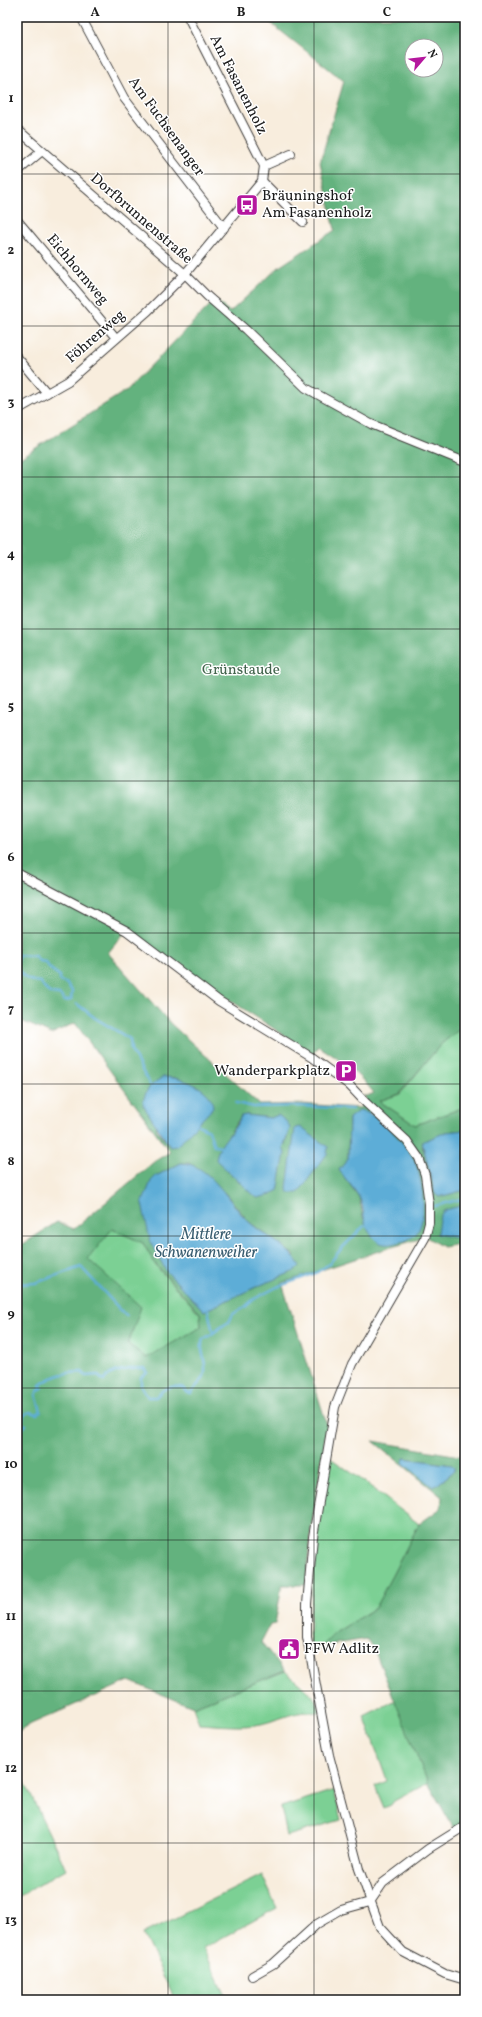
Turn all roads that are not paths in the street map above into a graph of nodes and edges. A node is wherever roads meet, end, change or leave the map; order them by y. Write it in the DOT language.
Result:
graph roads {
  1 [pos="81,17"];
  2 [pos="188,17"];
  3 [pos="17,129"];
  4 [pos="42,151"];
  5 [pos="291,154"];
  6 [pos="264,166"];
  7 [pos="17,172"];
  8 [pos="262,181"];
  9 [pos="17,220"];
  10 [pos="303,222"];
  11 [pos="224,228"];
  12 [pos="185,274"];
  13 [pos="116,338"];
  14 [pos="17,357"];
  15 [pos="47,394"];
  16 [pos="17,410"];
  17 [pos="465,462"];
  18 [pos="17,873"];
  19 [pos="465,1826"];
  20 [pos="370,1902"];
  21 [pos="252,1976"];
  22 [pos="465,1980"];
  1 -- 11 [label="street, Am Fuchsenanger"];
  2 -- 6 [label="street, Am Fasanenholz"];
  3 -- 4 [label="street, Dorfbrunnenstraße"];
  4 -- 7 [label="street"];
  4 -- 12 [label="street, Dorfbrunnenstraße"];
  5 -- 6 [label="street"];
  6 -- 8 [label="street"];
  8 -- 10 [label="street"];
  8 -- 11 [label="street"];
  9 -- 13 [label="street, Eichhornweg"];
  11 -- 12 [label="street"];
  12 -- 13 [label="street, Föhrenweg"];
  12 -- 17 [label="street, Dorfbrunnenstraße"];
  13 -- 15 [label="street, Föhrenweg"];
  14 -- 15 [label="street"];
  15 -- 16 [label="street, Föhrenweg"];
  18 -- 20 [label="street"];
  19 -- 20 [label="street"];
  20 -- 21 [label="street"];
  20 -- 22 [label="street"];
}
